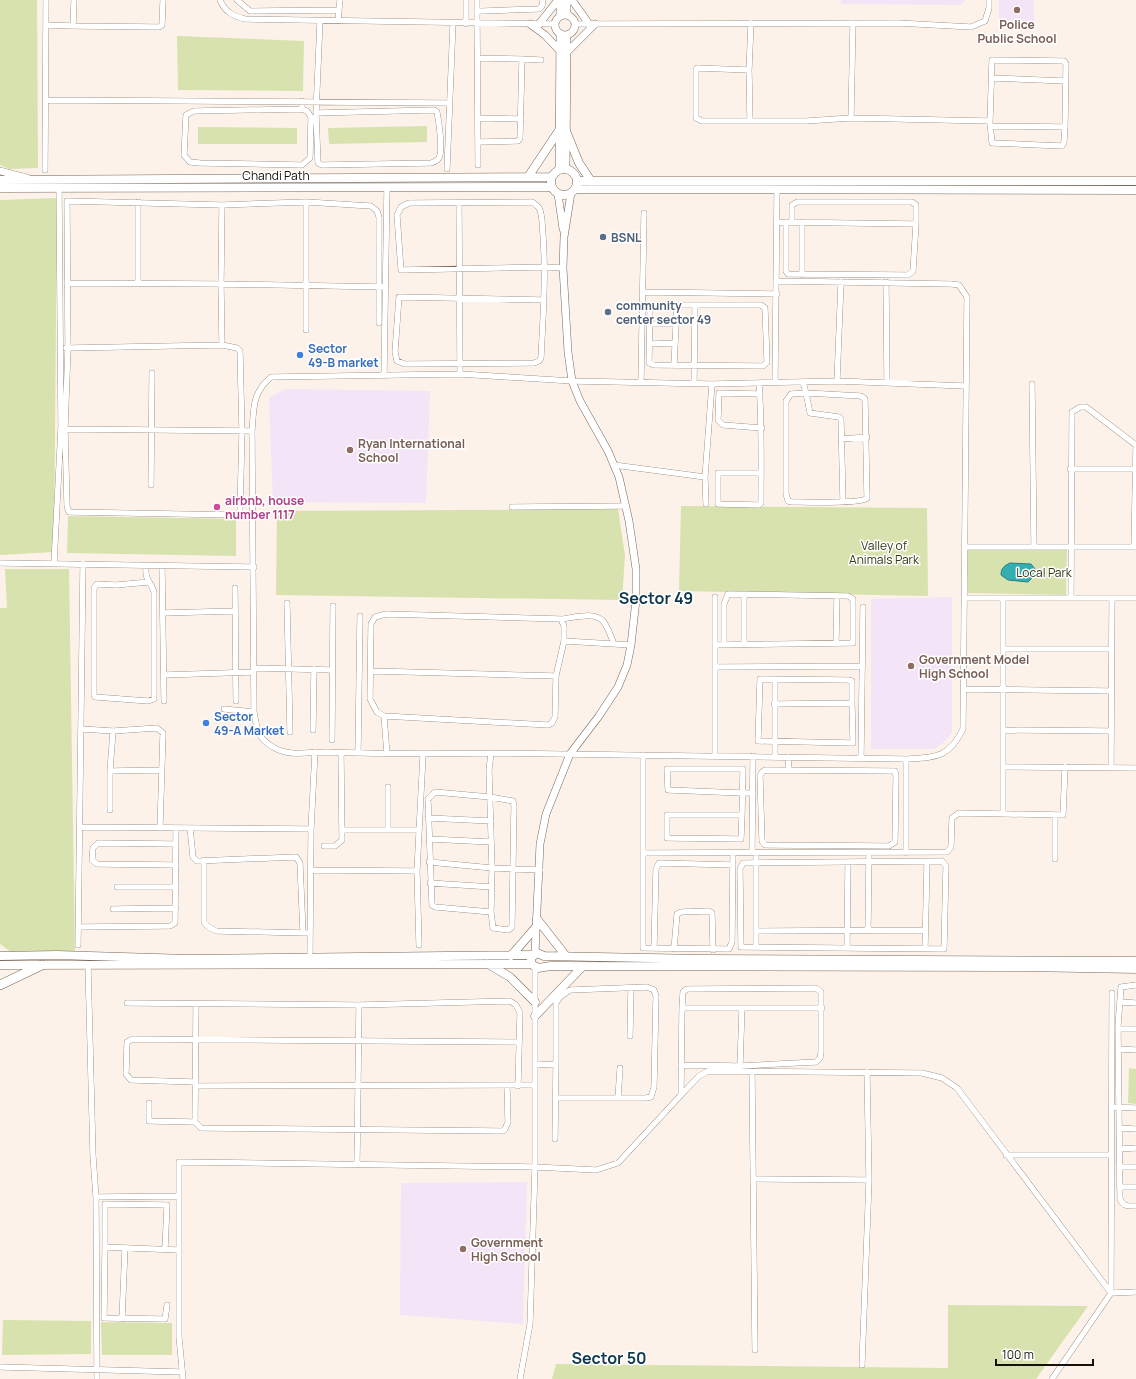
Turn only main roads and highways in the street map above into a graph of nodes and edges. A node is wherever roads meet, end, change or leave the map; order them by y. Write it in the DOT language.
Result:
graph roads {
  1 [pos="528,177"];
  2 [pos="551,178"];
  3 [pos="0,180"];
  4 [pos="591,181"];
  5 [pos="1136,182"];
  6 [pos="552,187"];
  7 [pos="0,188"];
  8 [pos="575,188"];
  9 [pos="1136,190"];
  10 [pos="533,954"];
  11 [pos="1,955"];
  12 [pos="511,956"];
  13 [pos="544,956"];
  14 [pos="566,956"];
  15 [pos="1136,961"];
  16 [pos="488,964"];
  17 [pos="0,965"];
  18 [pos="42,965"];
  19 [pos="536,966"];
  20 [pos="582,966"];
  21 [pos="1136,969"];
  22 [pos="0,985"];
  23 [pos="535,1002"];
  24 [pos="535,1016"];
  1 -- 2 [label="main road, Chandi Path"];
  1 -- 3 [label="main road, Chandi Path"];
  1 -- 4 [label="main road"];
  2 -- 6 [label="main road"];
  2 -- 8 [label="main road"];
  4 -- 5 [label="main road"];
  4 -- 8 [label="main road"];
  6 -- 7 [label="main road, Chandi Path"];
  6 -- 8 [label="main road"];
  8 -- 9 [label="main road"];
  10 -- 12 [label="main road"];
  10 -- 13 [label="main road"];
  10 -- 19 [label="main road"];
  11 -- 12 [label="main road"];
  12 -- 14 [label="main road"];
  13 -- 14 [label="main road"];
  13 -- 19 [label="main road"];
  14 -- 15 [label="main road"];
  16 -- 18 [label="main road"];
  16 -- 19 [label="main road"];
  16 -- 23 [label="main road"];
  17 -- 18 [label="main road"];
  18 -- 22 [label="highway"];
  19 -- 20 [label="main road"];
  20 -- 21 [label="main road"];
  20 -- 24 [label="main road"];
}
